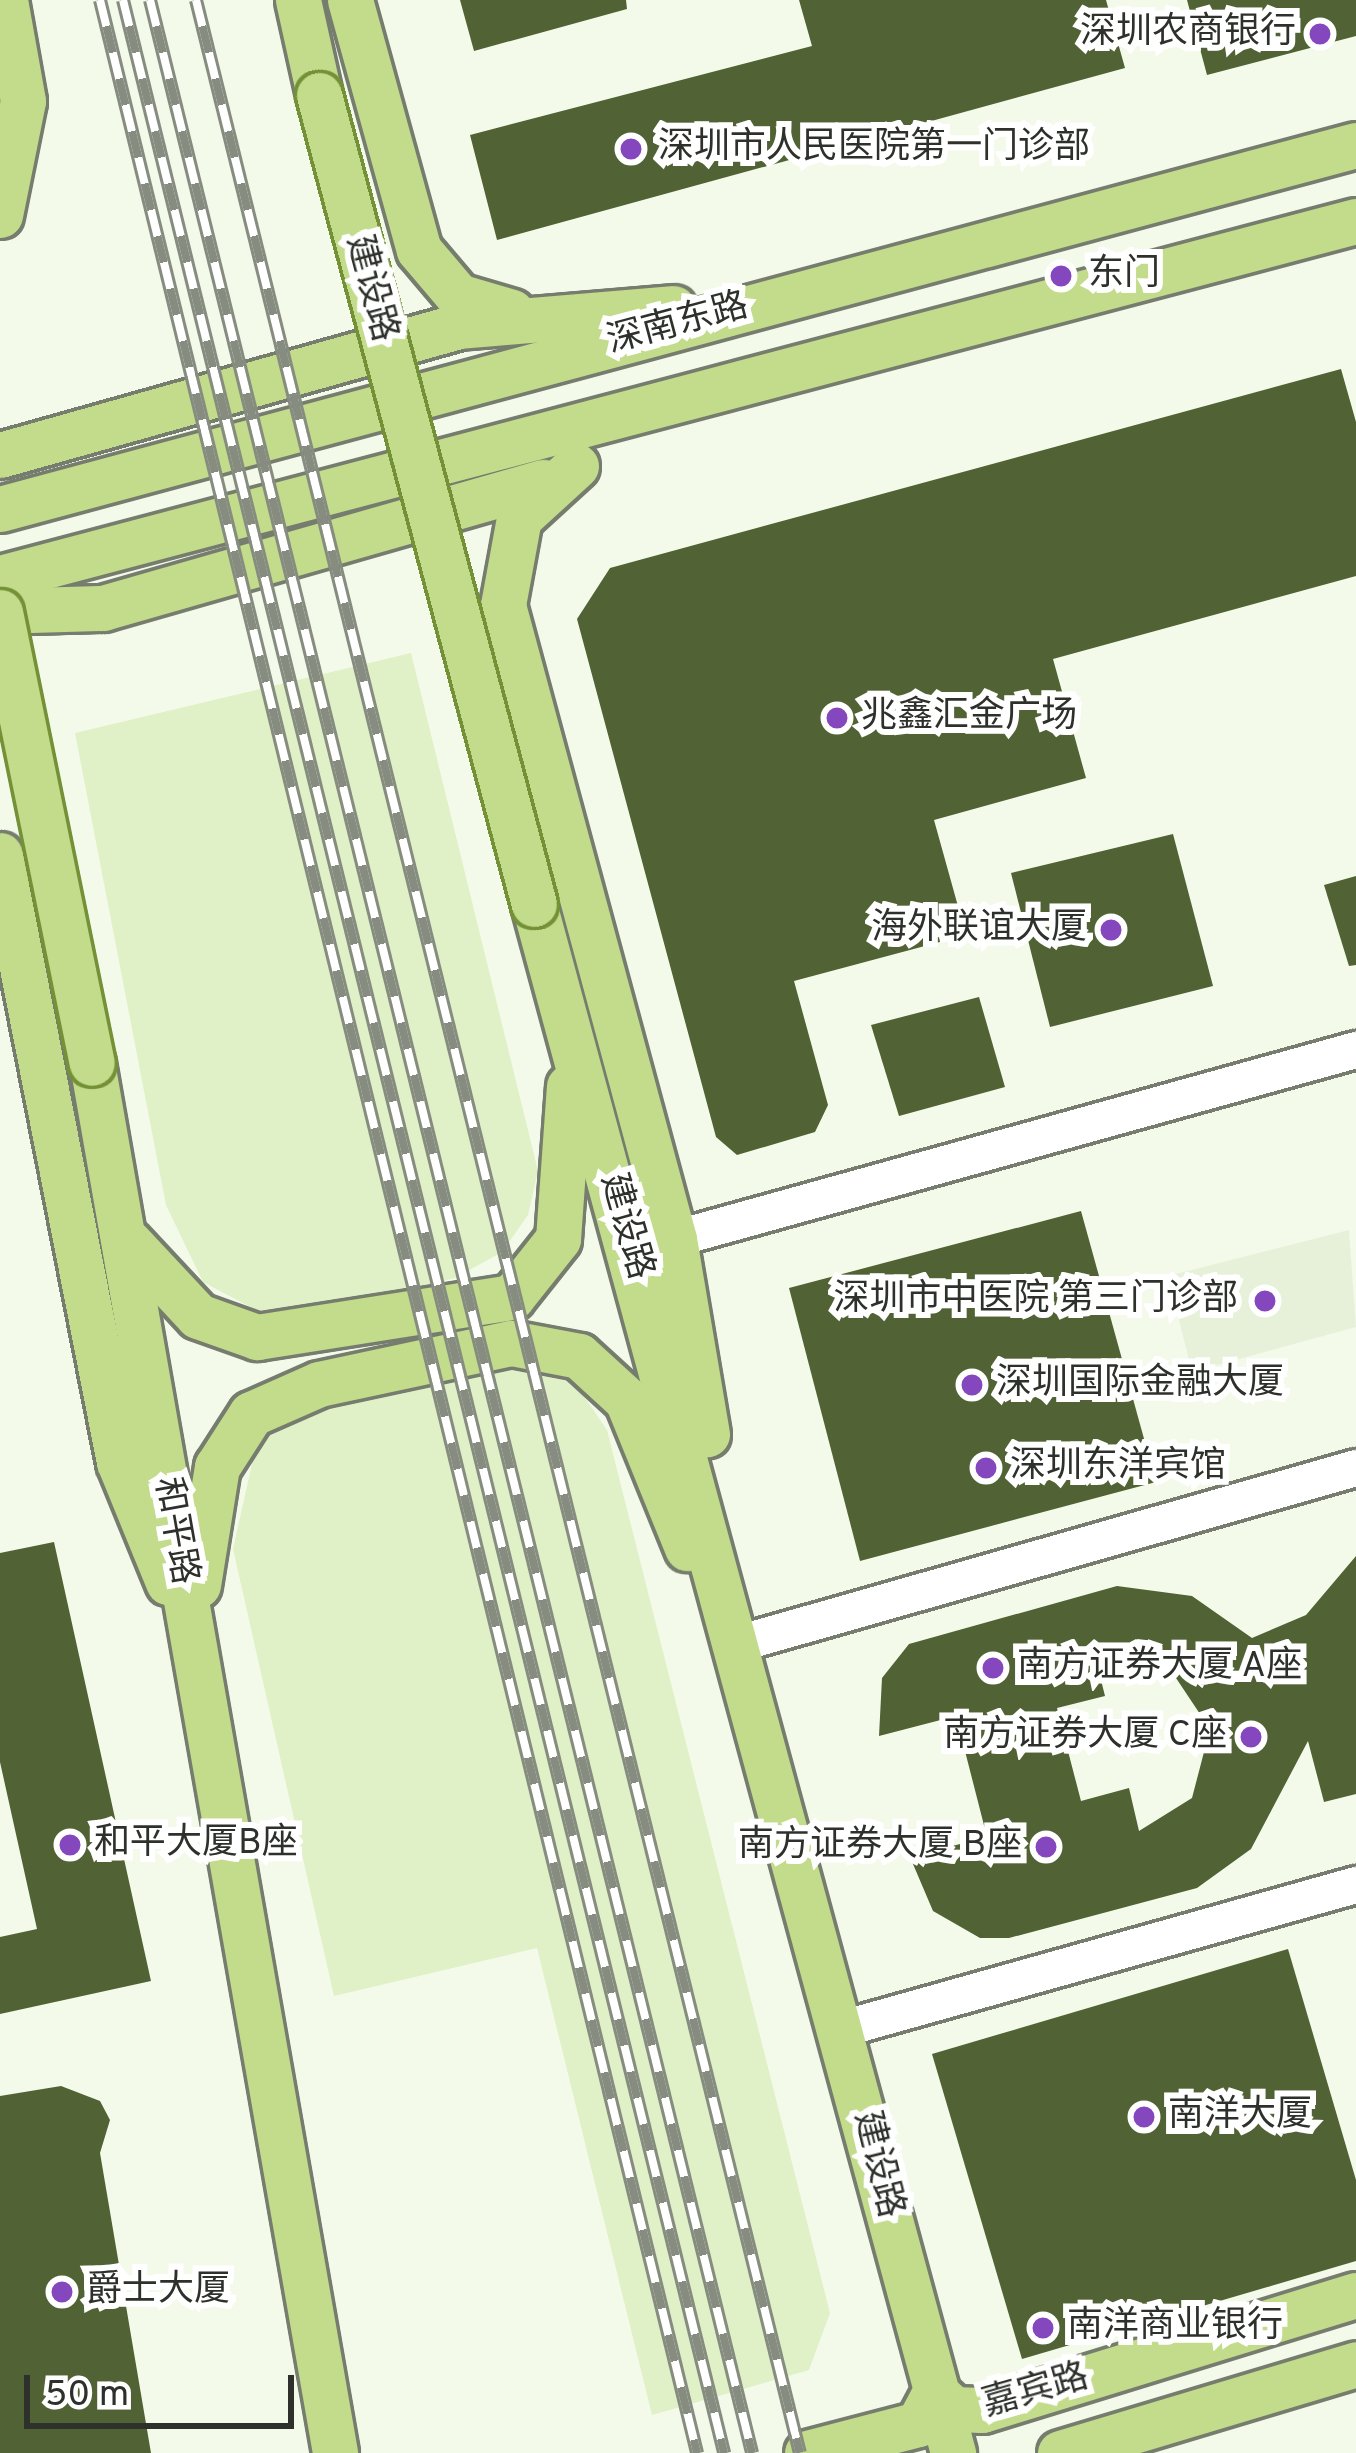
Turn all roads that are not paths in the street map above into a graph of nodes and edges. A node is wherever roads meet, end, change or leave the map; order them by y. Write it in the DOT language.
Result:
graph roads {
  1 [pos="4,0"];
  2 [pos="298,0"];
  3 [pos="350,0"];
  4 [pos="1356,145"];
  5 [pos="0,215"];
  6 [pos="1356,221"];
  7 [pos="748,306"];
  8 [pos="520,314"];
  9 [pos="739,384"];
  10 [pos="0,455"];
  11 [pos="576,466"];
  12 [pos="0,509"];
  13 [pos="0,578"];
  14 [pos="0,611"];
  15 [pos="0,855"];
  16 [pos="570,1028"];
  17 [pos="1355,1054"];
  18 [pos="120,1223"];
  19 [pos="674,1239"];
  20 [pos="1356,1468"];
  21 [pos="727,1590"];
  22 [pos="193,1640"];
  23 [pos="741,1643"];
  24 [pos="760,1715"];
  25 [pos="1356,1885"];
  26 [pos="842,2029"];
  27 [pos="1356,2295"];
  28 [pos="1356,2364"];
  29 [pos="935,2392"];
  30 [pos="334,2453"];
  31 [pos="807,2453"];
  32 [pos="953,2453"];
  33 [pos="1060,2453"];
  1 -- 5 [label="main road"];
  2 -- 16 [label="main road, 建设路, bridge"];
  3 -- 8 [label="main road"];
  4 -- 7 [label="main road, 深南东路"];
  6 -- 9 [label="main road, 深南东路"];
  7 -- 8 [label="main road"];
  7 -- 12 [label="main road, 深南东路"];
  8 -- 10 [label="main road"];
  9 -- 11 [label="main road"];
  9 -- 13 [label="main road, 深南东路"];
  11 -- 14 [label="main road"];
  11 -- 19 [label="main road"];
  14 -- 18 [label="main road, 和平路, bridge"];
  15 -- 22 [label="main road"];
  16 -- 18 [label="main road"];
  16 -- 21 [label="main road, 建设路"];
  17 -- 19 [label="street"];
  18 -- 22 [label="main road, 和平路"];
  19 -- 21 [label="main road"];
  20 -- 23 [label="street"];
  21 -- 23 [label="main road, 建设路"];
  22 -- 24 [label="main road"];
  22 -- 30 [label="main road, 和平路"];
  23 -- 24 [label="main road, 建设路"];
  24 -- 26 [label="main road, 建设路"];
  25 -- 26 [label="street"];
  26 -- 29 [label="main road, 建设路"];
  27 -- 29 [label="main road, 嘉宾路"];
  28 -- 33 [label="main road, 嘉宾路"];
  29 -- 31 [label="main road, 嘉宾路"];
  29 -- 32 [label="main road, 建设路"];
}
